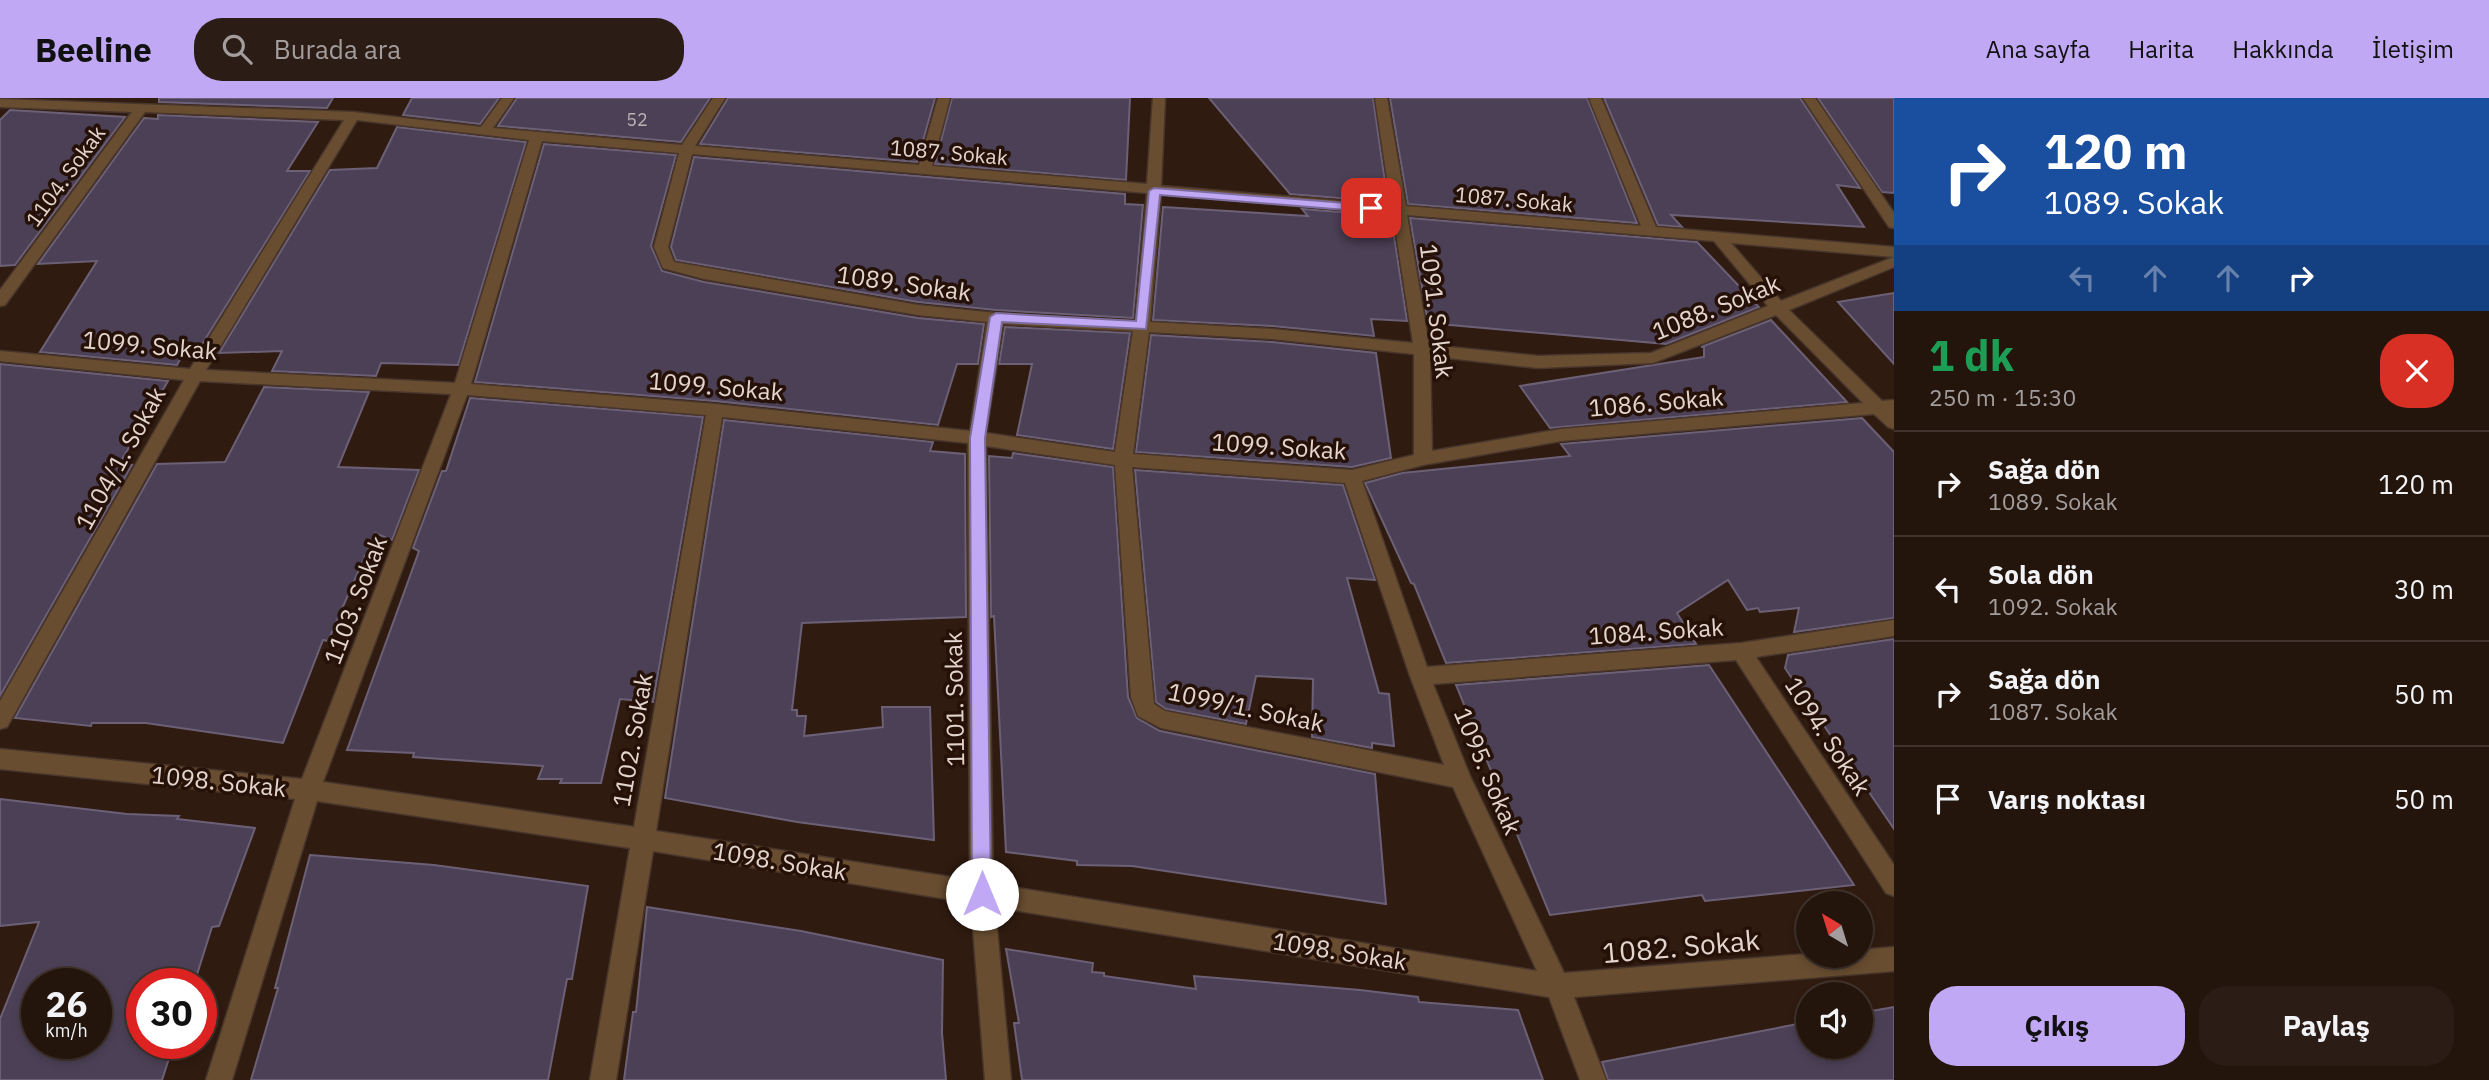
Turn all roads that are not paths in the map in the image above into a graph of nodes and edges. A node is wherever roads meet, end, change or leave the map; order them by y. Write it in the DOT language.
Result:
graph roads {
  1 [pos="173,98"];
  2 [pos="309,98"];
  3 [pos="508,98"];
  4 [pos="719,98"];
  5 [pos="944,98"];
  6 [pos="1159,98"];
  7 [pos="1381,98"];
  8 [pos="1595,98"];
  9 [pos="1809,98"];
  10 [pos="0,103"];
  11 [pos="160,109"];
  12 [pos="140,110"];
  13 [pos="294,113"];
  14 [pos="353,116"];
  15 [pos="485,130"];
  16 [pos="537,137"];
  17 [pos="686,150"];
  18 [pos="924,171"];
  19 [pos="1154,191"];
  20 [pos="1398,211"];
  21 [pos="1894,224"];
  22 [pos="1650,232"];
  23 [pos="1717,236"];
  24 [pos="1894,252"];
  25 [pos="1894,262"];
  26 [pos="0,301"];
  27 [pos="1777,307"];
  28 [pos="996,317"];
  29 [pos="1142,326"];
  30 [pos="1422,350"];
  31 [pos="0,356"];
  32 [pos="195,375"];
  33 [pos="461,389"];
  34 [pos="1887,407"];
  35 [pos="715,410"];
  36 [pos="1894,423"];
  37 [pos="977,438"];
  38 [pos="1423,459"];
  39 [pos="1123,460"];
  40 [pos="1352,477"];
  41 [pos="1894,628"];
  42 [pos="1741,651"];
  43 [pos="1420,676"];
  44 [pos="0,720"];
  45 [pos="0,759"];
  46 [pos="1460,778"];
  47 [pos="309,790"];
  48 [pos="642,839"];
  49 [pos="1894,885"];
  50 [pos="982,894"];
  51 [pos="1894,959"];
  52 [pos="1557,986"];
  53 [pos="219,1080"];
  54 [pos="603,1080"];
  55 [pos="998,1080"];
  56 [pos="1593,1080"];
  1 -- 11 [label="street"];
  2 -- 13 [label="street"];
  3 -- 15 [label="street"];
  4 -- 17 [label="street"];
  5 -- 18 [label="street"];
  6 -- 19 [label="street"];
  7 -- 20 [label="street"];
  8 -- 22 [label="street"];
  9 -- 21 [label="street"];
  10 -- 12 [label="street, 1087. Sokak"];
  11 -- 12 [label="street, 1087. Sokak"];
  11 -- 13 [label="street, 1087. Sokak"];
  12 -- 26 [label="street, 1104. Sokak"];
  13 -- 14 [label="street, 1087. Sokak"];
  14 -- 15 [label="street, 1087. Sokak"];
  14 -- 32 [label="street, 1104/1. Sokak"];
  15 -- 16 [label="street, 1087. Sokak"];
  16 -- 17 [label="street, 1087. Sokak"];
  16 -- 33 [label="street, 1103. Sokak"];
  17 -- 18 [label="street, 1087. Sokak"];
  17 -- 28 [label="street, 1089. Sokak"];
  18 -- 19 [label="street, 1087. Sokak"];
  19 -- 20 [label="street, 1087. Sokak"];
  19 -- 29 [label="street"];
  20 -- 22 [label="street, 1087. Sokak"];
  20 -- 30 [label="street, 1091. Sokak"];
  22 -- 23 [label="street, 1087. Sokak"];
  23 -- 24 [label="street, 1087. Sokak"];
  23 -- 27 [label="street"];
  25 -- 27 [label="street, 1088. Sokak"];
  27 -- 30 [label="street, 1088. Sokak"];
  27 -- 34 [label="street"];
  28 -- 29 [label="street, 1089. Sokak"];
  28 -- 37 [label="street, 1101. Sokak"];
  29 -- 30 [label="street, 1089. Sokak"];
  29 -- 39 [label="street"];
  30 -- 38 [label="street, 1091. Sokak"];
  31 -- 32 [label="street, 1099. Sokak"];
  32 -- 33 [label="street, 1099. Sokak"];
  32 -- 44 [label="street, 1104/1. Sokak"];
  33 -- 35 [label="street, 1099. Sokak"];
  33 -- 47 [label="street, 1103. Sokak"];
  34 -- 36 [label="street"];
  34 -- 38 [label="street, 1086. Sokak"];
  35 -- 37 [label="street, 1099. Sokak"];
  35 -- 48 [label="street, 1102. Sokak"];
  37 -- 39 [label="street, 1099. Sokak"];
  37 -- 50 [label="street, 1101. Sokak"];
  38 -- 40 [label="street, 1099. Sokak"];
  39 -- 40 [label="street, 1099. Sokak"];
  39 -- 46 [label="street, 1099/1. Sokak"];
  40 -- 43 [label="street, 1095. Sokak"];
  41 -- 42 [label="street, 1084. Sokak"];
  42 -- 43 [label="street, 1084. Sokak"];
  42 -- 49 [label="street, 1094. Sokak"];
  43 -- 46 [label="street, 1095. Sokak"];
  45 -- 47 [label="street, 1098. Sokak"];
  46 -- 52 [label="street, 1095. Sokak"];
  47 -- 48 [label="street, 1098. Sokak"];
  47 -- 53 [label="street, 1103. Sokak"];
  48 -- 50 [label="street, 1098. Sokak"];
  48 -- 54 [label="street, 1102. Sokak"];
  50 -- 52 [label="street, 1098. Sokak"];
  50 -- 55 [label="street, 1101. Sokak"];
  51 -- 52 [label="street, 1082. Sokak"];
  52 -- 56 [label="street, 1095. Sokak"];
}
